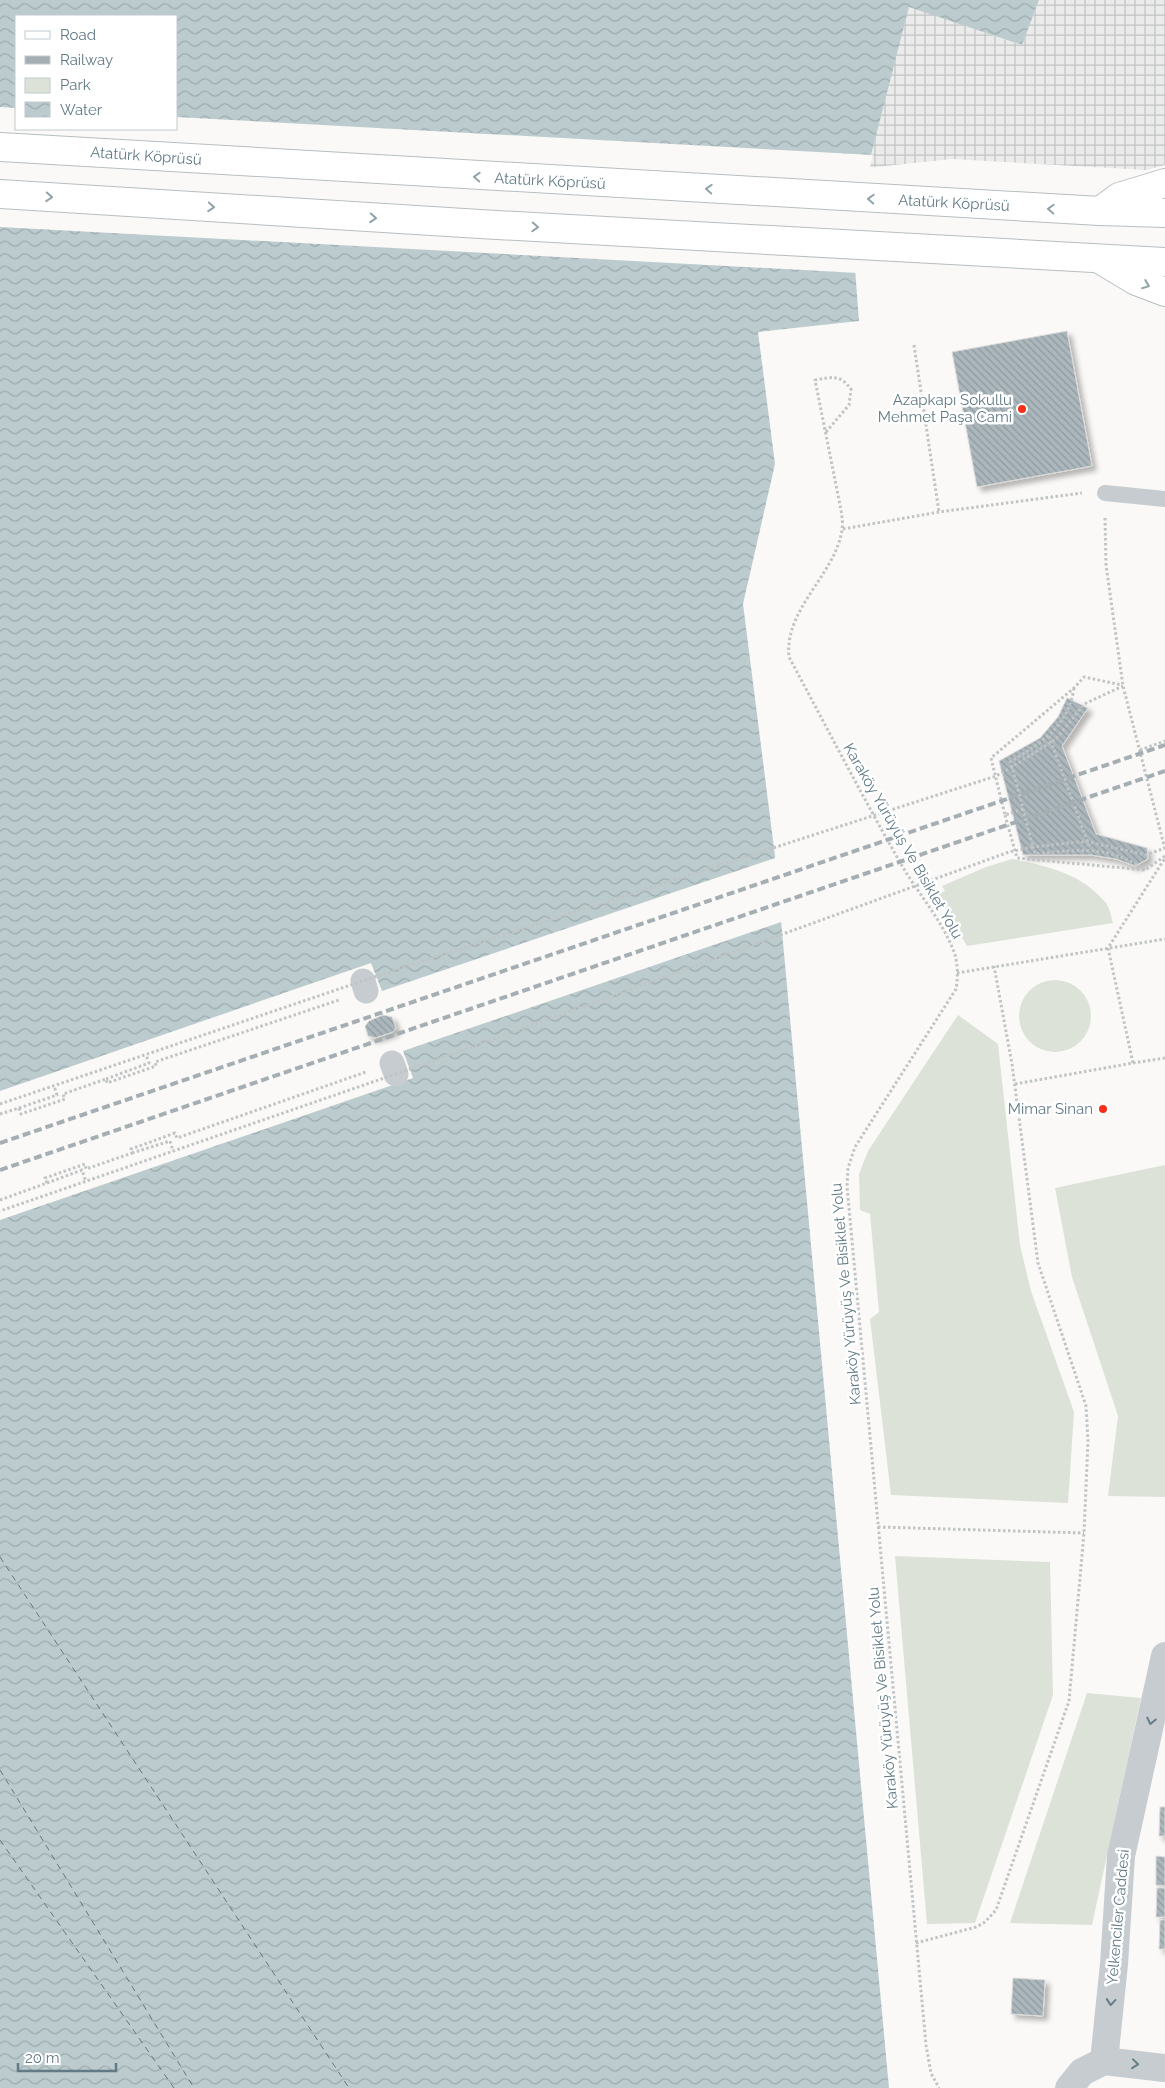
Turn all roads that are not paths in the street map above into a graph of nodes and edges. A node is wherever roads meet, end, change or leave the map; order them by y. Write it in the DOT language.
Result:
graph roads {
  1 [pos="0,147"];
  2 [pos="1165,183"];
  3 [pos="0,194"];
  4 [pos="1100,211"];
  5 [pos="1165,213"];
  6 [pos="1097,258"];
  7 [pos="1165,262"];
  8 [pos="1165,292"];
  9 [pos="1105,492"];
  10 [pos="1165,499"];
  11 [pos="1165,1656"];
  12 [pos="1104,2061"];
  13 [pos="1165,2068"];
  14 [pos="1069,2088"];
  4 -- 1 [label="main road, Atatürk Köprüsü, one-way"];
  2 -- 4 [label="main road"];
  3 -- 6 [label="main road, one-way"];
  4 -- 5 [label="main road, Atatürk Köprüsü"];
  6 -- 7 [label="main road"];
  6 -- 8 [label="main road, one-way"];
  9 -- 10 [label="lane"];
  11 -- 12 [label="street, Yelkenciler Caddesi, one-way"];
  12 -- 13 [label="street, one-way"];
  12 -- 14 [label="street"];
}
